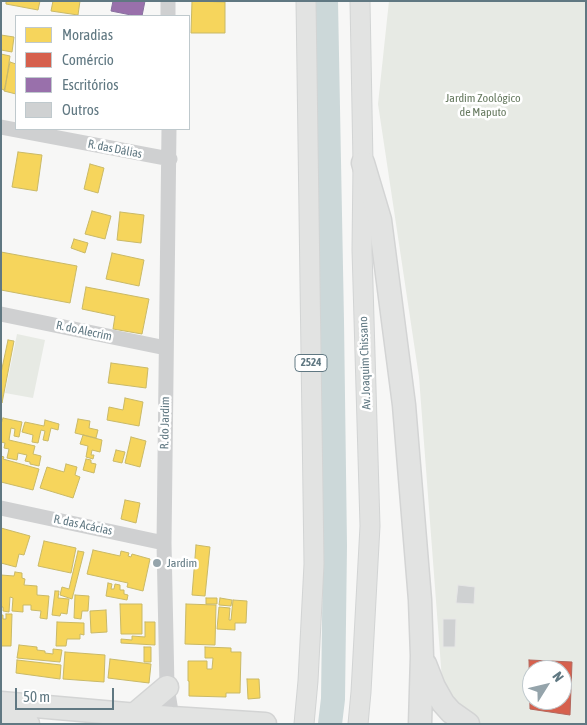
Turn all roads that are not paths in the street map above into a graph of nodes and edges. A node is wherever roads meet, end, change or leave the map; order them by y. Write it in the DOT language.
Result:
graph roads {
  1 [pos="168,1"];
  2 [pos="306,1"];
  3 [pos="360,1"];
  4 [pos="168,15"];
  5 [pos="1,127"];
  6 [pos="15,130"];
  7 [pos="17,130"];
  8 [pos="169,130"];
  9 [pos="170,159"];
  10 [pos="363,163"];
  11 [pos="1,314"];
  12 [pos="166,348"];
  13 [pos="1,508"];
  14 [pos="164,543"];
  15 [pos="422,656"];
  16 [pos="167,687"];
  17 [pos="1,703"];
  18 [pos="135,714"];
  19 [pos="1,720"];
  20 [pos="172,721"];
  21 [pos="258,723"];
  22 [pos="28,724"];
  23 [pos="265,724"];
  24 [pos="304,724"];
  25 [pos="358,724"];
  26 [pos="420,724"];
  27 [pos="468,724"];
  1 -- 4 [label="street"];
  2 -- 24 [label="main road, 2524"];
  3 -- 10 [label="main road, Av. Joaquim Chissano"];
  5 -- 6 [label="street, R. das Dálias"];
  7 -- 9 [label="street, R. das Dálias"];
  8 -- 9 [label="street, R. do Jardim"];
  9 -- 12 [label="street, R. do Jardim"];
  10 -- 15 [label="highway"];
  10 -- 25 [label="main road, Av. Joaquim Chissano"];
  11 -- 12 [label="street, R. do Alecrim"];
  12 -- 14 [label="street, R. do Jardim"];
  13 -- 14 [label="street, R. das Acácias"];
  14 -- 16 [label="street, R. do Jardim"];
  15 -- 26 [label="highway"];
  15 -- 27 [label="highway"];
  16 -- 18 [label="highway"];
  16 -- 20 [label="street, R. do Jardim"];
  17 -- 18 [label="highway"];
  18 -- 20 [label="highway"];
  19 -- 22 [label="highway"];
  20 -- 21 [label="highway"];
  21 -- 23 [label="highway"];
}
